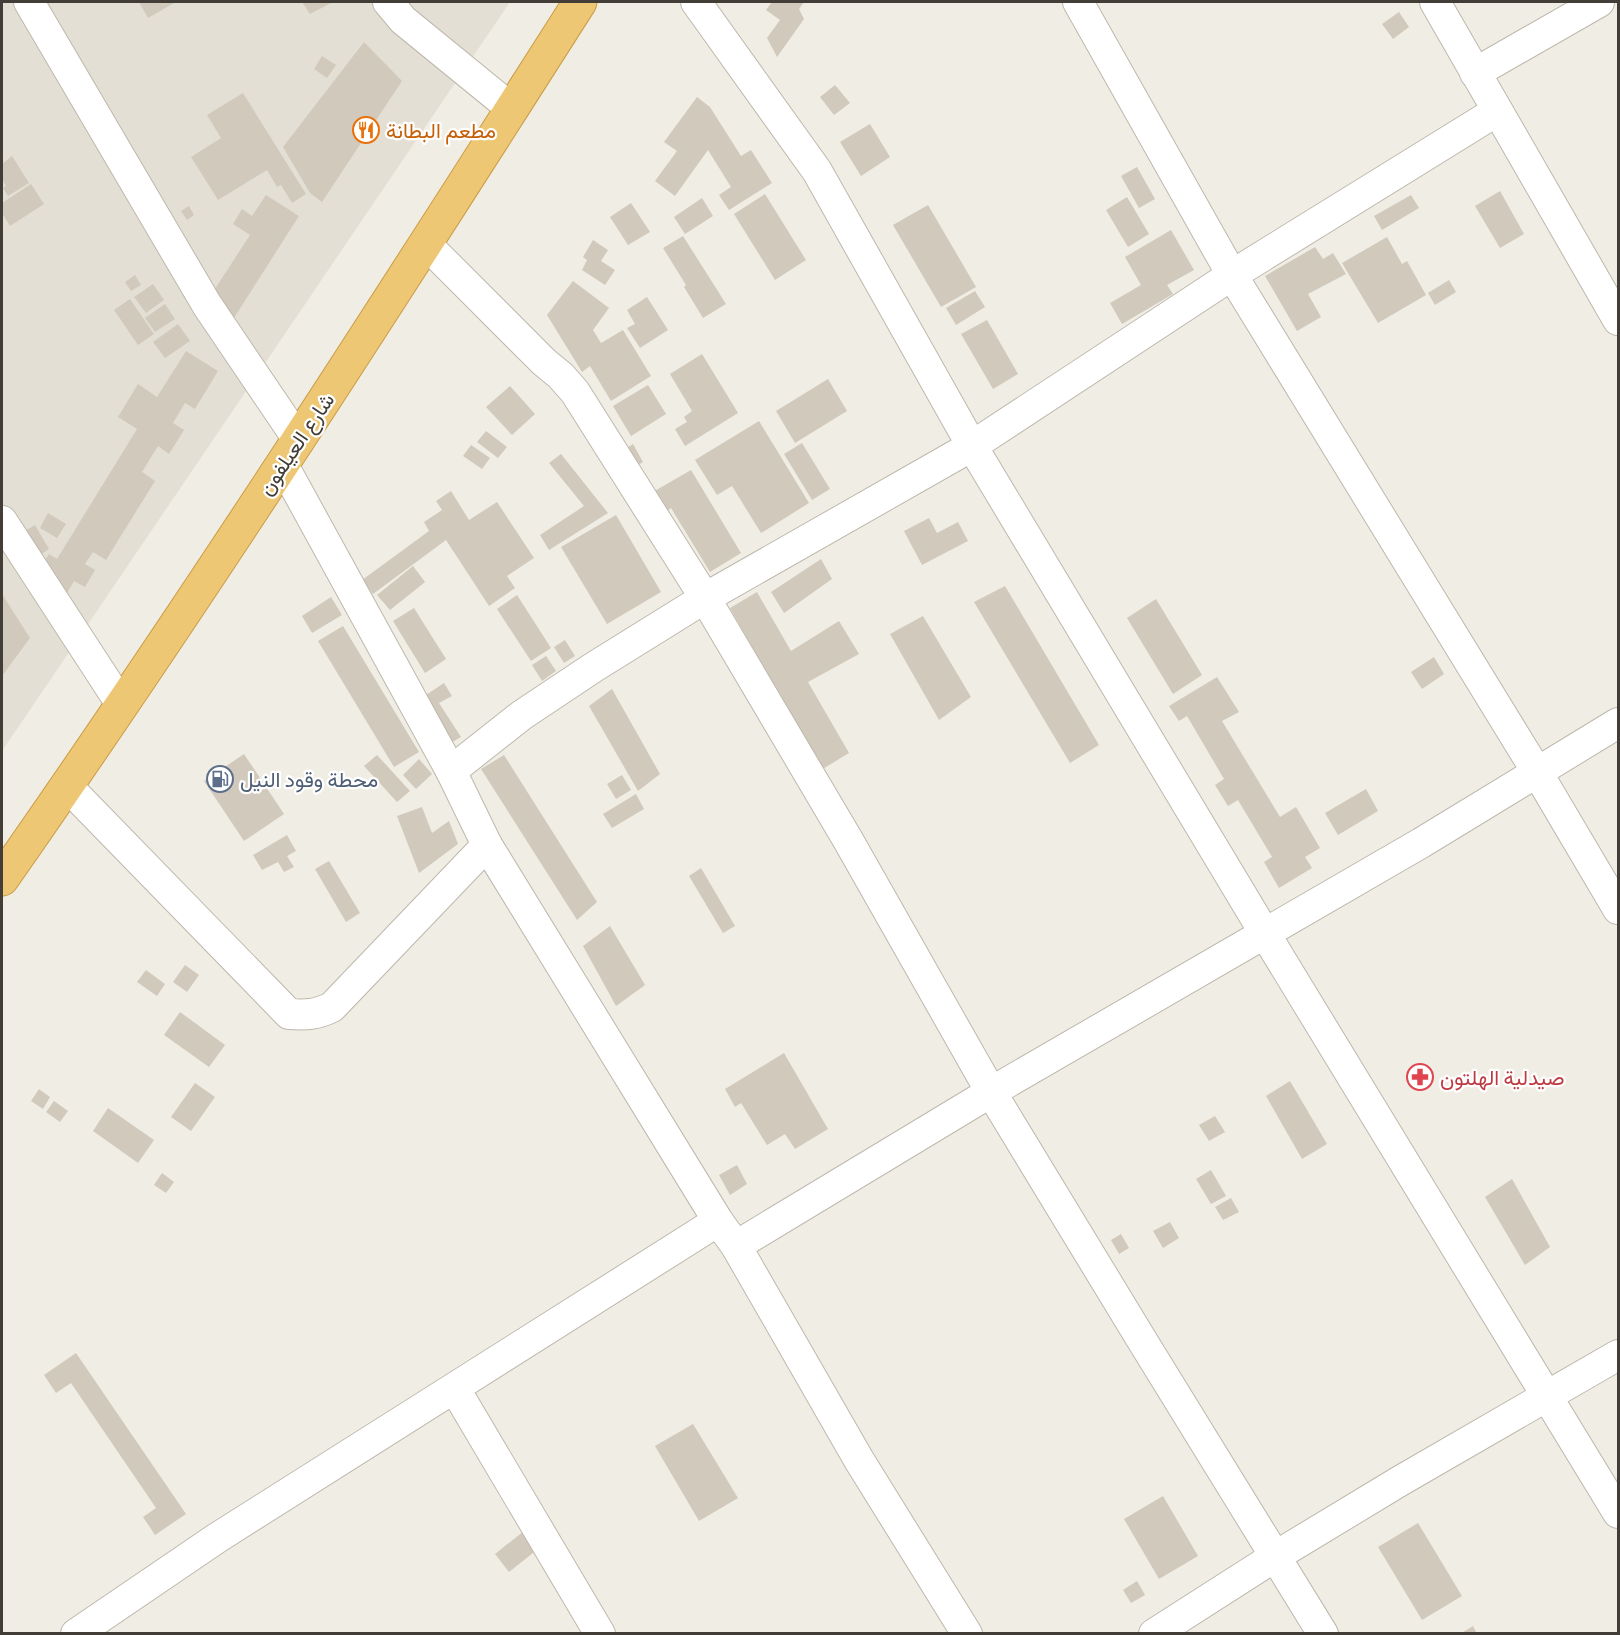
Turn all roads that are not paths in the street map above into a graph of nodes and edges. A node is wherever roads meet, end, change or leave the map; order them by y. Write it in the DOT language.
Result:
graph roads {
  1 [pos="29,2"];
  2 [pos="387,2"];
  3 [pos="580,2"];
  4 [pos="696,2"];
  5 [pos="1078,2"];
  6 [pos="1435,2"];
  7 [pos="1599,2"];
  8 [pos="1475,73"];
  9 [pos="512,109"];
  10 [pos="1497,111"];
  11 [pos="426,244"];
  12 [pos="1232,275"];
  13 [pos="1618,320"];
  14 [pos="972,446"];
  15 [pos="291,453"];
  16 [pos="2,521"];
  17 [pos="705,598"];
  18 [pos="121,704"];
  19 [pos="1618,723"];
  20 [pos="451,771"];
  21 [pos="1537,772"];
  22 [pos="67,786"];
  23 [pos="487,845"];
  24 [pos="2,879"];
  25 [pos="1618,909"];
  26 [pos="1264,932"];
  27 [pos="992,1092"];
  28 [pos="718,1221"];
  29 [pos="736,1246"];
  30 [pos="1618,1355"];
  31 [pos="455,1389"];
  32 [pos="1548,1396"];
  33 [pos="1618,1513"];
  34 [pos="1276,1556"];
  35 [pos="76,1634"];
  36 [pos="600,1634"];
  37 [pos="967,1634"];
  38 [pos="1154,1634"];
  39 [pos="1323,1634"];
  1 -- 15 [label="street"];
  2 -- 9 [label="street"];
  3 -- 9 [label="highway, شارع العيلفون"];
  4 -- 14 [label="street"];
  5 -- 12 [label="street"];
  6 -- 8 [label="street"];
  7 -- 8 [label="street"];
  8 -- 10 [label="street"];
  9 -- 11 [label="highway, شارع العيلفون"];
  10 -- 12 [label="street"];
  10 -- 13 [label="street"];
  11 -- 15 [label="highway, شارع العيلفون"];
  11 -- 17 [label="street"];
  12 -- 14 [label="street"];
  12 -- 21 [label="street"];
  14 -- 17 [label="street"];
  14 -- 26 [label="street"];
  15 -- 18 [label="highway, شارع العيلفون"];
  15 -- 20 [label="street"];
  16 -- 18 [label="street"];
  17 -- 20 [label="street"];
  17 -- 27 [label="street"];
  18 -- 22 [label="highway, شارع العيلفون"];
  19 -- 21 [label="street"];
  20 -- 23 [label="street"];
  21 -- 25 [label="street"];
  21 -- 26 [label="street"];
  22 -- 23 [label="street"];
  22 -- 24 [label="highway, شارع العيلفون"];
  23 -- 28 [label="street"];
  26 -- 27 [label="street"];
  26 -- 32 [label="street"];
  27 -- 29 [label="street"];
  27 -- 34 [label="street"];
  28 -- 29 [label="street"];
  28 -- 31 [label="street"];
  29 -- 37 [label="street"];
  30 -- 32 [label="street"];
  31 -- 35 [label="street"];
  31 -- 36 [label="street"];
  32 -- 33 [label="street"];
  32 -- 34 [label="street"];
  34 -- 38 [label="street"];
  34 -- 39 [label="street"];
}
